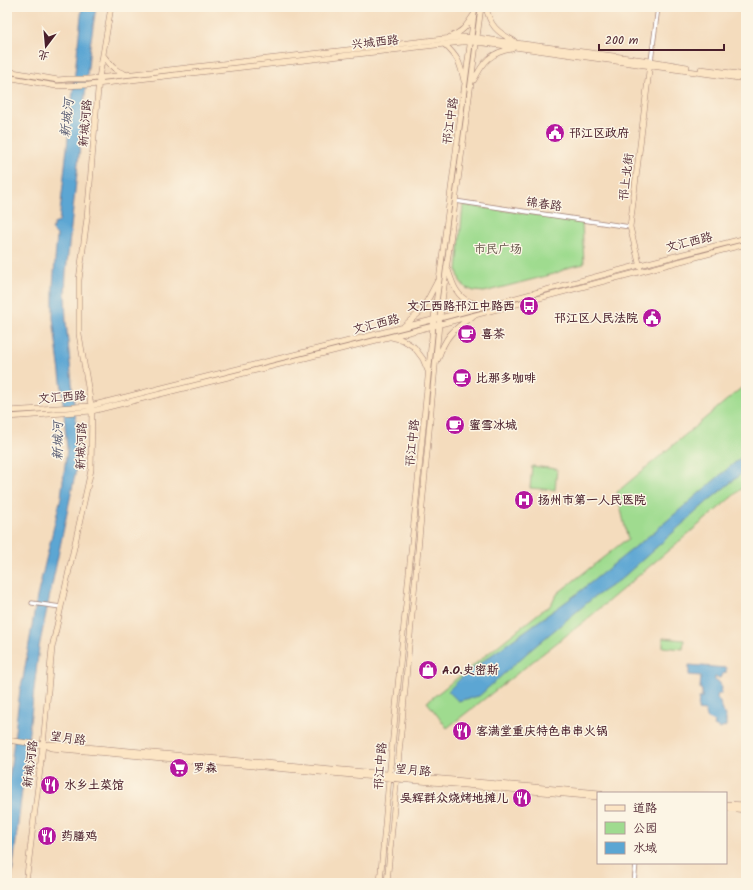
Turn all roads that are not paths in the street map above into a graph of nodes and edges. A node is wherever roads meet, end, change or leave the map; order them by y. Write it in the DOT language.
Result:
graph roads {
  1 [pos="111,7"];
  2 [pos="475,7"];
  3 [pos="481,7"];
  4 [pos="486,7"];
  5 [pos="658,7"];
  6 [pos="474,13"];
  7 [pos="474,40"];
  8 [pos="444,42"];
  9 [pos="517,46"];
  10 [pos="103,55"];
  11 [pos="650,64"];
  12 [pos="7,72"];
  13 [pos="128,75"];
  14 [pos="746,75"];
  15 [pos="7,77"];
  16 [pos="746,79"];
  17 [pos="99,81"];
  18 [pos="468,84"];
  19 [pos="455,201"];
  20 [pos="630,227"];
  21 [pos="746,238"];
  22 [pos="746,244"];
  23 [pos="447,265"];
  24 [pos="640,265"];
  25 [pos="642,272"];
  26 [pos="439,278"];
  27 [pos="487,306"];
  28 [pos="474,315"];
  29 [pos="438,320"];
  30 [pos="433,326"];
  31 [pos="402,328"];
  32 [pos="388,337"];
  33 [pos="434,372"];
  34 [pos="429,374"];
  35 [pos="91,409"];
  36 [pos="7,411"];
  37 [pos="60,411"];
  38 [pos="7,417"];
  39 [pos="32,603"];
  40 [pos="61,607"];
  41 [pos="10,740"];
  42 [pos="43,745"];
  43 [pos="389,776"];
  44 [pos="396,777"];
  45 [pos="597,793"];
  46 [pos="597,796"];
  47 [pos="727,804"];
  48 [pos="746,805"];
  49 [pos="727,808"];
  50 [pos="746,810"];
  51 [pos="636,864"];
  52 [pos="26,883"];
  53 [pos="380,883"];
  54 [pos="387,883"];
  55 [pos="634,883"];
  1 -- 10 [label="main road, 新城河路"];
  2 -- 6 [label="main road, 邗江中路"];
  3 -- 7 [label="main road, 邗江中路"];
  4 -- 9 [label="main road"];
  5 -- 11 [label="street"];
  6 -- 7 [label="main road, 邗江中路"];
  6 -- 8 [label="main road"];
  7 -- 8 [label="main road, 兴城西路"];
  7 -- 9 [label="main road, 兴城西路"];
  7 -- 18 [label="main road, 邗江中路"];
  8 -- 13 [label="main road, 兴城西路"];
  8 -- 17 [label="main road, 兴城西路"];
  8 -- 18 [label="main road"];
  9 -- 11 [label="main road, 兴城西路"];
  9 -- 18 [label="main road"];
  10 -- 13 [label="main road"];
  10 -- 17 [label="main road, 新城河路"];
  11 -- 14 [label="main road, 兴城西路"];
  11 -- 16 [label="main road, 兴城西路"];
  11 -- 20 [label="main road, 邗上北街"];
  12 -- 17 [label="main road, 兴城西路"];
  13 -- 17 [label="main road, 兴城西路"];
  15 -- 17 [label="main road, 兴城西路"];
  17 -- 35 [label="main road, 新城河路"];
  18 -- 19 [label="main road, 邗江中路"];
  18 -- 26 [label="main road, 邗江中路"];
  19 -- 20 [label="street, 锦春路"];
  19 -- 23 [label="main road, 邗江中路"];
  20 -- 24 [label="main road, 邗上北街"];
  21 -- 24 [label="main road, 文汇西路"];
  22 -- 25 [label="main road, 文汇西路"];
  23 -- 27 [label="main road"];
  23 -- 29 [label="main road, 邗江中路"];
  24 -- 25 [label="main road, 邗上北街"];
  24 -- 27 [label="main road, 文汇西路"];
  25 -- 28 [label="main road, 文汇西路"];
  26 -- 29 [label="main road, 邗江中路"];
  26 -- 31 [label="main road"];
  27 -- 29 [label="main road, 文汇西路"];
  28 -- 29 [label="main road, 文汇西路"];
  28 -- 33 [label="main road"];
  29 -- 30 [label="main road, 文汇西路"];
  29 -- 31 [label="main road, 文汇西路"];
  29 -- 33 [label="main road, 邗江中路"];
  30 -- 32 [label="main road, 文汇西路"];
  30 -- 34 [label="main road, 邗江中路"];
  31 -- 35 [label="main road, 文汇西路"];
  32 -- 34 [label="main road"];
  32 -- 35 [label="main road, 文汇西路"];
  33 -- 44 [label="main road, 邗江中路"];
  34 -- 43 [label="main road, 邗江中路"];
  35 -- 37 [label="main road, 文汇西路"];
  35 -- 40 [label="main road, 新城河路"];
  36 -- 37 [label="main road, 文汇西路"];
  37 -- 38 [label="main road, 文汇西路"];
  39 -- 40 [label="street"];
  40 -- 42 [label="main road, 新城河路"];
  41 -- 42 [label="main road, 望月路"];
  42 -- 43 [label="main road, 望月路"];
  42 -- 52 [label="main road, 新城河路"];
  43 -- 44 [label="main road, 望月路"];
  43 -- 53 [label="main road, 邗江中路"];
  44 -- 45 [label="main road, 望月路"];
  44 -- 46 [label="main road, 望月路"];
  44 -- 54 [label="main road, 邗江中路"];
  47 -- 48 [label="main road"];
  49 -- 50 [label="main road"];
  51 -- 55 [label="street"];
}
